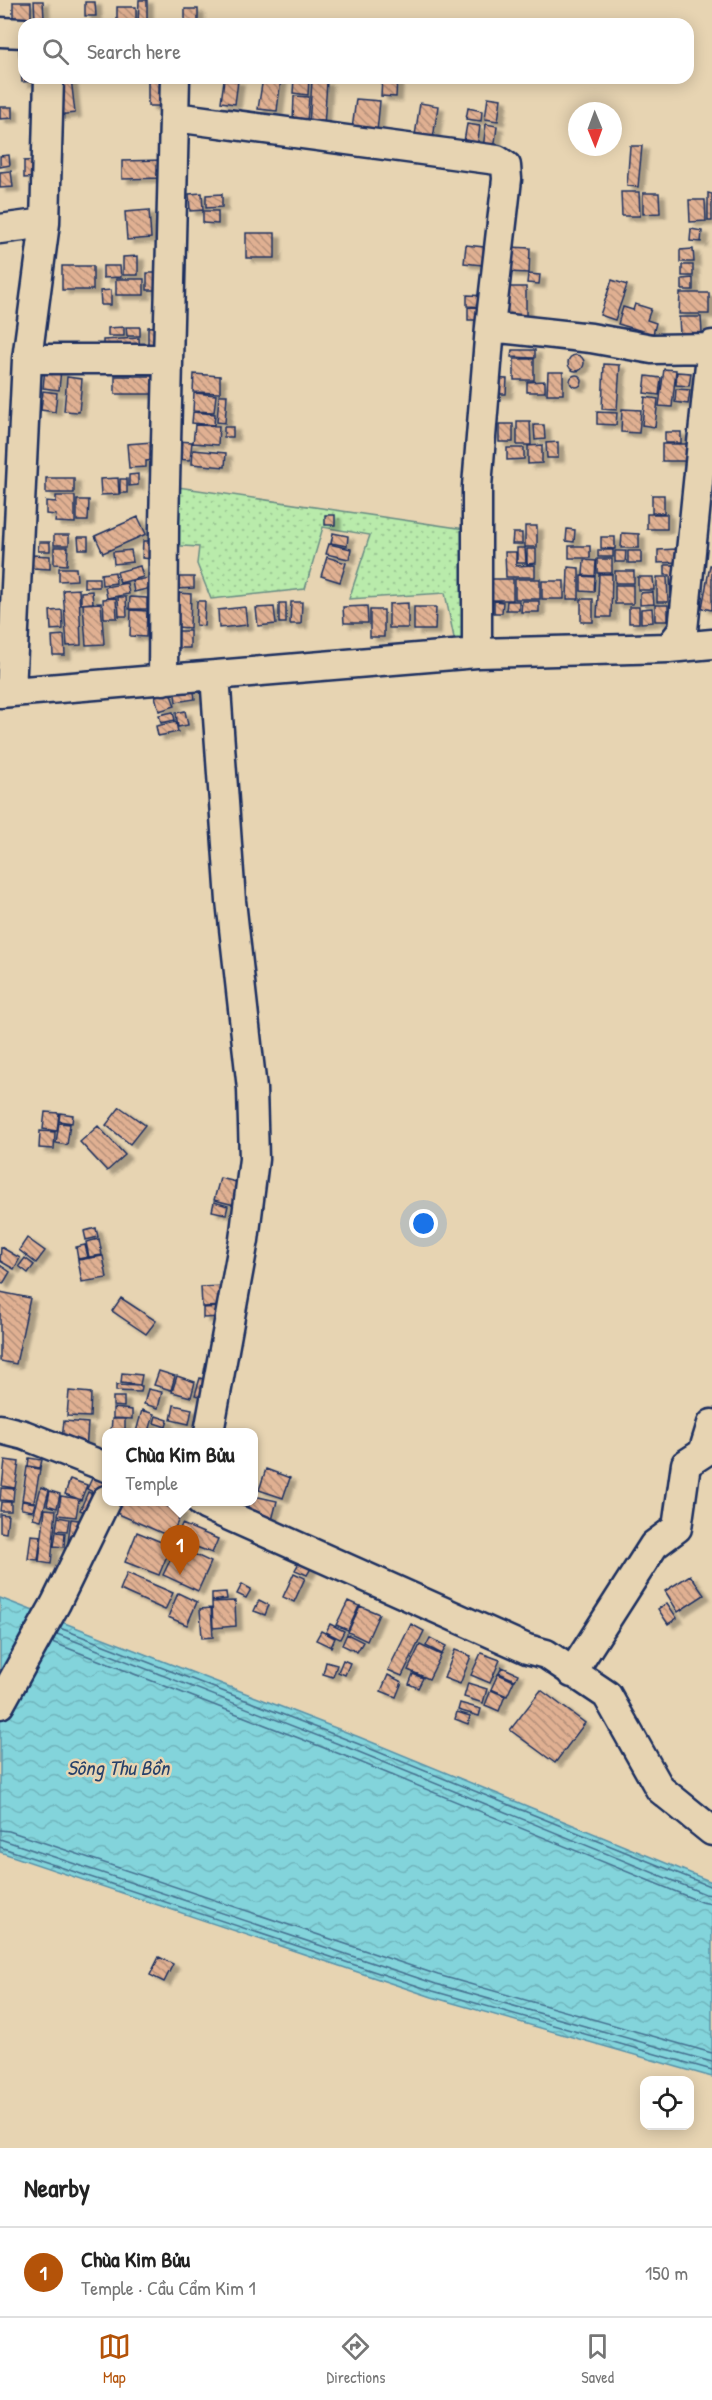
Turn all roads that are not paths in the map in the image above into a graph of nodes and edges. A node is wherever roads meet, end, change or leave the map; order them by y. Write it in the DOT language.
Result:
graph roads {
  1 [pos="0,32"];
  2 [pos="18,33"];
  3 [pos="49,84"];
  4 [pos="175,84"];
  5 [pos="175,117"];
  6 [pos="45,223"];
  7 [pos="0,229"];
  8 [pos="490,327"];
  9 [pos="712,347"];
  10 [pos="27,359"];
  11 [pos="168,359"];
  12 [pos="712,644"];
  13 [pos="669,648"];
  14 [pos="477,653"];
  15 [pos="215,675"];
  16 [pos="163,680"];
  17 [pos="6,692"];
  18 [pos="712,1424"];
  19 [pos="210,1428"];
  20 [pos="0,1429"];
  21 [pos="102,1465"];
  22 [pos="103,1506"];
  23 [pos="207,1506"];
  24 [pos="572,1673"];
  25 [pos="0,1704"];
  26 [pos="712,1830"];
  1 -- 2 [label="street"];
  3 -- 6 [label="street"];
  4 -- 5 [label="street"];
  5 -- 8 [label="street"];
  5 -- 11 [label="street"];
  6 -- 7 [label="street"];
  6 -- 10 [label="street"];
  8 -- 9 [label="street"];
  8 -- 14 [label="street"];
  9 -- 13 [label="street"];
  10 -- 11 [label="street"];
  10 -- 17 [label="street"];
  11 -- 16 [label="street"];
  12 -- 13 [label="street"];
  13 -- 14 [label="street"];
  14 -- 15 [label="street"];
  15 -- 16 [label="street"];
  15 -- 19 [label="street"];
  16 -- 17 [label="street"];
  18 -- 24 [label="street"];
  20 -- 21 [label="street"];
  22 -- 25 [label="street"];
  23 -- 24 [label="street"];
  24 -- 26 [label="street"];
}
